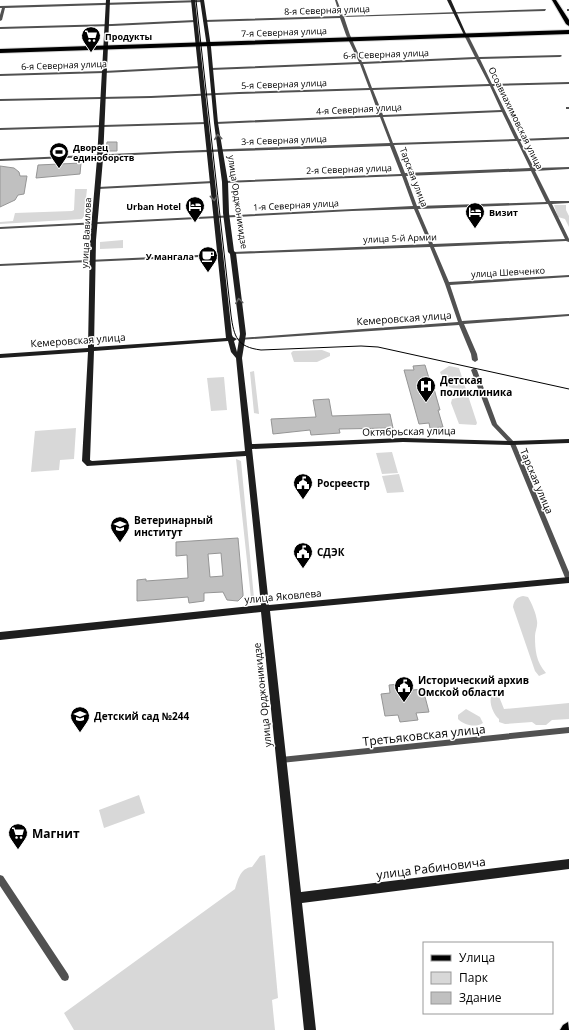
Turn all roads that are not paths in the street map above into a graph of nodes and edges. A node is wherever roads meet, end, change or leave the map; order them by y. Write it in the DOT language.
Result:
graph roads {
  1 [pos="203,0"];
  2 [pos="336,0"];
  3 [pos="448,0"];
  4 [pos="554,0"];
  5 [pos="193,1"];
  6 [pos="108,2"];
  7 [pos="4,6"];
  8 [pos="0,7"];
  9 [pos="545,10"];
  10 [pos="455,13"];
  11 [pos="342,18"];
  12 [pos="0,20"];
  13 [pos="195,21"];
  14 [pos="205,21"];
  15 [pos="569,24"];
  16 [pos="107,25"];
  17 [pos="0,28"];
  18 [pos="569,32"];
  19 [pos="466,35"];
  20 [pos="349,39"];
  21 [pos="198,44"];
  22 [pos="208,44"];
  23 [pos="105,47"];
  24 [pos="0,51"];
  25 [pos="560,56"];
  26 [pos="477,58"];
  27 [pos="361,63"];
  28 [pos="200,67"];
  29 [pos="211,68"];
  30 [pos="104,72"];
  31 [pos="0,75"];
  32 [pos="569,83"];
  33 [pos="492,86"];
  34 [pos="371,90"];
  35 [pos="203,94"];
  36 [pos="213,94"];
  37 [pos="102,98"];
  38 [pos="0,100"];
  39 [pos="504,111"];
  40 [pos="382,116"];
  41 [pos="206,123"];
  42 [pos="216,123"];
  43 [pos="101,127"];
  44 [pos="0,129"];
  45 [pos="569,138"];
  46 [pos="518,140"];
  47 [pos="392,144"];
  48 [pos="209,151"];
  49 [pos="219,151"];
  50 [pos="100,156"];
  51 [pos="0,160"];
  52 [pos="569,168"];
  53 [pos="533,169"];
  54 [pos="404,174"];
  55 [pos="213,182"];
  56 [pos="225,182"];
  57 [pos="98,188"];
  58 [pos="549,202"];
  59 [pos="569,202"];
  60 [pos="416,208"];
  61 [pos="226,217"];
  62 [pos="216,218"];
  63 [pos="95,224"];
  64 [pos="0,228"];
  65 [pos="568,241"];
  66 [pos="431,245"];
  67 [pos="233,253"];
  68 [pos="220,255"];
  69 [pos="93,260"];
  70 [pos="0,265"];
  71 [pos="569,276"];
  72 [pos="447,284"];
  73 [pos="569,316"];
  74 [pos="461,324"];
  75 [pos="240,339"];
  76 [pos="230,340"];
  77 [pos="91,349"];
  78 [pos="0,356"];
  79 [pos="239,358"];
  80 [pos="475,360"];
  81 [pos="474,370"];
  82 [pos="569,441"];
  83 [pos="512,443"];
  84 [pos="249,450"];
  85 [pos="90,464"];
  86 [pos="569,580"];
  87 [pos="265,608"];
  88 [pos="0,636"];
  89 [pos="569,730"];
  90 [pos="281,760"];
  91 [pos="569,864"];
  92 [pos="0,879"];
  93 [pos="296,898"];
  94 [pos="65,977"];
  95 [pos="310,1030"];
  1 -- 5 [label="street"];
  1 -- 14 [label="main road, улица Орджоникидзе"];
  2 -- 11 [label="street, Тарская улица"];
  3 -- 10 [label="main road, Осоавиахимовская улица"];
  4 -- 15 [label="main road"];
  5 -- 6 [label="street"];
  5 -- 13 [label="main road, улица Орджоникидзе"];
  6 -- 7 [label="street"];
  6 -- 16 [label="main road, улица Вавилова"];
  7 -- 8 [label="street"];
  7 -- 12 [label="street"];
  9 -- 10 [label="street, 8-я Северная улица"];
  10 -- 11 [label="street, 8-я Северная улица"];
  10 -- 19 [label="main road, Осоавиахимовская улица"];
  11 -- 14 [label="street, 8-я Северная улица"];
  11 -- 20 [label="street, Тарская улица"];
  13 -- 16 [label="street"];
  13 -- 21 [label="main road, улица Орджоникидзе"];
  14 -- 22 [label="main road, улица Орджоникидзе"];
  16 -- 17 [label="street"];
  16 -- 23 [label="main road, улица Вавилова"];
  18 -- 19 [label="main road, 7-я Северная улица"];
  19 -- 20 [label="main road, 7-я Северная улица"];
  19 -- 26 [label="street, Осоавиахимовская улица"];
  20 -- 22 [label="main road, 7-я Северная улица"];
  20 -- 27 [label="street, Тарская улица"];
  21 -- 22 [label="main road, 7-я Северная улица"];
  21 -- 23 [label="main road, 7-я Северная улица"];
  21 -- 28 [label="main road, улица Орджоникидзе"];
  22 -- 29 [label="main road, улица Орджоникидзе"];
  23 -- 24 [label="main road, 7-я Северная улица"];
  23 -- 30 [label="main road, улица Вавилова"];
  25 -- 26 [label="street, 6-я Северная улица"];
  26 -- 27 [label="street, 6-я Северная улица"];
  26 -- 33 [label="street, Осоавиахимовская улица"];
  27 -- 29 [label="street, 6-я Северная улица"];
  27 -- 34 [label="street, Тарская улица"];
  28 -- 30 [label="street, 6-я Северная улица"];
  28 -- 35 [label="main road, улица Орджоникидзе"];
  29 -- 36 [label="main road, улица Орджоникидзе"];
  30 -- 31 [label="street, 6-я Северная улица"];
  30 -- 37 [label="main road, улица Вавилова"];
  32 -- 33 [label="street, 5-я Северная улица"];
  33 -- 34 [label="street, 5-я Северная улица"];
  33 -- 39 [label="street, Осоавиахимовская улица"];
  34 -- 36 [label="street, 5-я Северная улица"];
  34 -- 40 [label="street, Тарская улица"];
  35 -- 36 [label="street, 5-я Северная улица"];
  35 -- 37 [label="street, 5-я Северная улица"];
  35 -- 41 [label="main road, улица Орджоникидзе"];
  36 -- 42 [label="main road, улица Орджоникидзе"];
  37 -- 38 [label="street, 5-я Северная улица"];
  37 -- 43 [label="main road, улица Вавилова"];
  39 -- 40 [label="street, 4-я Северная улица"];
  39 -- 46 [label="street, Осоавиахимовская улица"];
  40 -- 42 [label="street, 4-я Северная улица"];
  40 -- 47 [label="street, Тарская улица"];
  41 -- 43 [label="street"];
  41 -- 48 [label="main road, улица Орджоникидзе"];
  49 -- 42 [label="main road, улица Орджоникидзе, one-way"];
  43 -- 44 [label="street"];
  43 -- 50 [label="main road, улица Вавилова"];
  45 -- 46 [label="street, 3-я Северная улица"];
  46 -- 47 [label="street, 3-я Северная улица"];
  46 -- 53 [label="street, Осоавиахимовская улица"];
  47 -- 49 [label="street, 3-я Северная улица"];
  47 -- 54 [label="street, Тарская улица"];
  48 -- 49 [label="street, 3-я Северная улица"];
  48 -- 50 [label="street, 3-я Северная улица"];
  48 -- 55 [label="main road, улица Орджоникидзе"];
  49 -- 56 [label="main road, улица Орджоникидзе"];
  50 -- 51 [label="street, 3-я Северная улица"];
  50 -- 57 [label="main road, улица Вавилова"];
  52 -- 53 [label="street, 2-я Северная улица"];
  53 -- 54 [label="street, 2-я Северная улица"];
  53 -- 58 [label="street, Осоавиахимовская улица"];
  54 -- 56 [label="street, 2-я Северная улица"];
  54 -- 60 [label="street, Тарская улица"];
  55 -- 57 [label="street"];
  55 -- 62 [label="main road, улица Орджоникидзе, one-way"];
  56 -- 61 [label="main road, улица Орджоникидзе"];
  57 -- 63 [label="main road, улица Вавилова"];
  58 -- 59 [label="street, 1-я Северная улица"];
  58 -- 60 [label="street, 1-я Северная улица"];
  58 -- 65 [label="street, Осоавиахимовская улица"];
  60 -- 61 [label="street, 1-я Северная улица"];
  60 -- 66 [label="street, Тарская улица"];
  61 -- 62 [label="street, 1-я Северная улица"];
  61 -- 67 [label="main road, улица Орджоникидзе"];
  62 -- 63 [label="street, 1-я Северная улица"];
  62 -- 68 [label="main road, улица Орджоникидзе"];
  63 -- 64 [label="street, 1-я Северная улица"];
  63 -- 69 [label="main road, улица Вавилова"];
  65 -- 66 [label="street, улица 5-й Армии"];
  66 -- 67 [label="street, улица 5-й Армии"];
  66 -- 72 [label="street, Тарская улица"];
  75 -- 67 [label="main road, улица Орджоникидзе, one-way"];
  68 -- 69 [label="street"];
  68 -- 76 [label="main road, улица Орджоникидзе"];
  69 -- 70 [label="street"];
  69 -- 77 [label="main road, улица Вавилова"];
  71 -- 72 [label="street, улица Шевченко"];
  72 -- 74 [label="street, Тарская улица"];
  73 -- 74 [label="street, Кемеровская улица"];
  74 -- 75 [label="street, Кемеровская улица"];
  74 -- 80 [label="street, Тарская улица"];
  75 -- 76 [label="main road, Кемеровская улица"];
  75 -- 79 [label="main road, улица Орджоникидзе"];
  76 -- 77 [label="main road, Кемеровская улица"];
  76 -- 79 [label="main road, улица Орджоникидзе"];
  77 -- 78 [label="main road, Кемеровская улица"];
  77 -- 85 [label="main road, улица Вавилова"];
  79 -- 84 [label="main road, улица Орджоникидзе"];
  81 -- 83 [label="street, Тарская улица"];
  82 -- 83 [label="main road, Октябрьская улица"];
  83 -- 84 [label="main road, Октябрьская улица"];
  83 -- 86 [label="street, Тарская улица"];
  84 -- 85 [label="main road, Октябрьская улица"];
  84 -- 87 [label="main road, улица Орджоникидзе"];
  86 -- 87 [label="main road, улица Яковлева"];
  87 -- 88 [label="main road, улица Яковлева"];
  87 -- 90 [label="main road, улица Орджоникидзе"];
  89 -- 90 [label="street, Третьяковская улица"];
  90 -- 93 [label="main road, улица Орджоникидзе"];
  91 -- 93 [label="main road, улица Рабиновича"];
  92 -- 94 [label="street"];
  93 -- 95 [label="main road, улица Орджоникидзе"];
}
